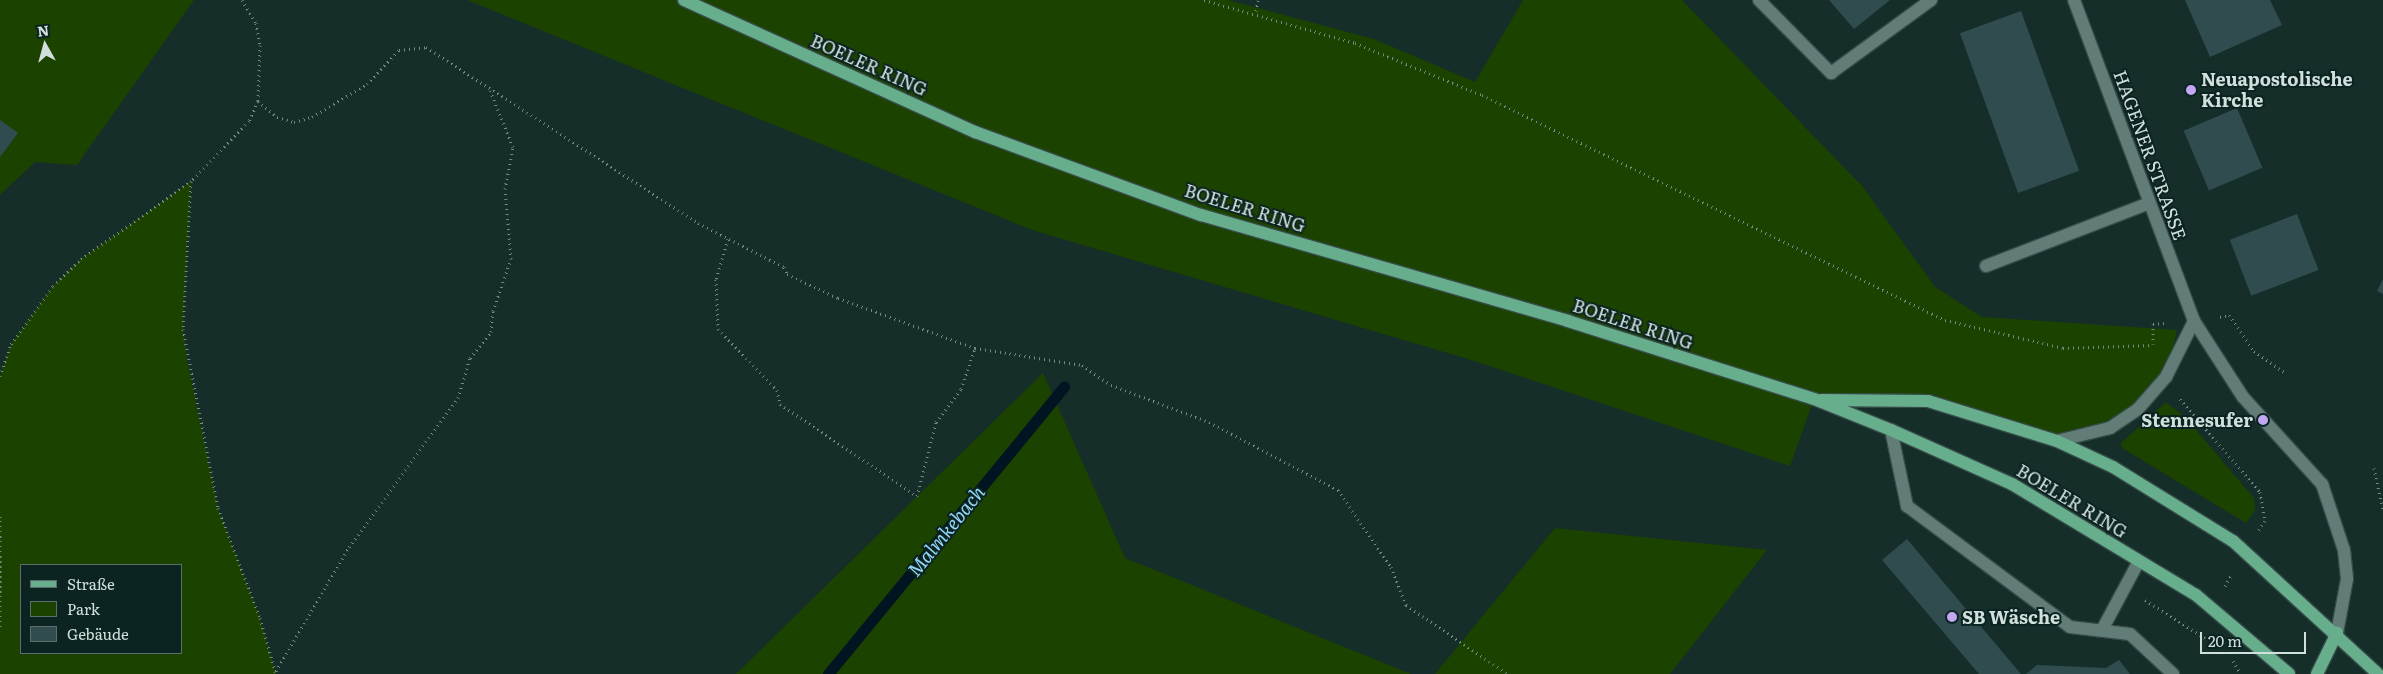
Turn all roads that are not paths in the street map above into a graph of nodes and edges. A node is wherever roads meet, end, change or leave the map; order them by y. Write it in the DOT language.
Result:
graph roads {
  1 [pos="684,0"];
  2 [pos="1759,0"];
  3 [pos="1931,0"];
  4 [pos="2074,0"];
  5 [pos="2147,204"];
  6 [pos="1986,266"];
  7 [pos="2194,321"];
  8 [pos="1814,399"];
  9 [pos="1892,430"];
  10 [pos="2057,441"];
  11 [pos="2139,561"];
  12 [pos="2102,630"];
  13 [pos="2337,633"];
  14 [pos="2173,674"];
  15 [pos="2289,674"];
  16 [pos="2318,674"];
  17 [pos="2378,674"];
  1 -- 8 [label="main road, BOELER RING"];
  2 -- 3 [label="street"];
  4 -- 5 [label="street, HAGENER STRASSE"];
  5 -- 6 [label="street"];
  5 -- 7 [label="street, HAGENER STRASSE"];
  7 -- 10 [label="street"];
  7 -- 13 [label="street, HAGENER STRASSE"];
  8 -- 9 [label="main road, BOELER RING"];
  8 -- 10 [label="main road, BOELER RING"];
  9 -- 11 [label="main road, BOELER RING"];
  9 -- 12 [label="street"];
  10 -- 13 [label="main road, BOELER RING"];
  11 -- 12 [label="street"];
  11 -- 15 [label="main road, BOELER RING"];
  12 -- 14 [label="street"];
  13 -- 16 [label="main road, HAGENER STRASSE"];
  13 -- 17 [label="main road"];
}
